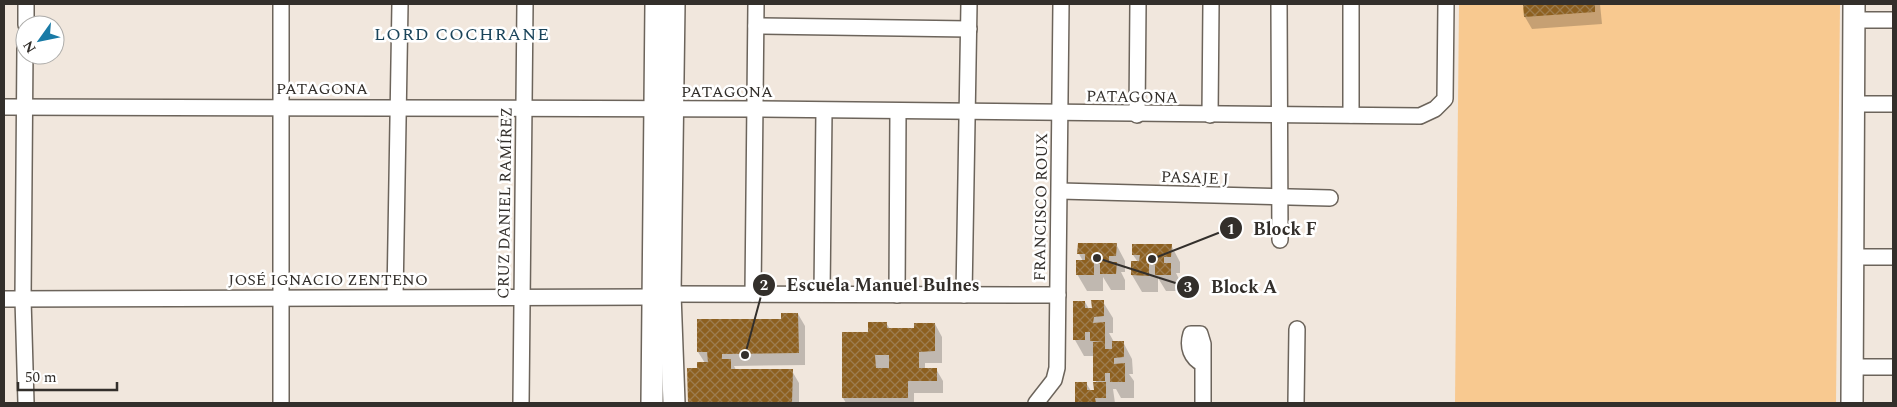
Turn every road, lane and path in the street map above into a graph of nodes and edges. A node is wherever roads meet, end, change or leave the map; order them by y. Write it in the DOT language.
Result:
graph roads {
  1 [pos="281,4"];
  2 [pos="400,4"];
  3 [pos="525,4"];
  4 [pos="656,4"];
  5 [pos="674,4"];
  6 [pos="756,4"];
  7 [pos="969,4"];
  8 [pos="1061,4"];
  9 [pos="1138,4"];
  10 [pos="1211,4"];
  11 [pos="1279,4"];
  12 [pos="1351,4"];
  13 [pos="1446,4"];
  14 [pos="1854,12"];
  15 [pos="1893,20"];
  16 [pos="756,26"];
  17 [pos="969,29"];
  18 [pos="25,65"];
  19 [pos="1853,104"];
  20 [pos="1893,104"];
  21 [pos="4,107"];
  22 [pos="281,107"];
  23 [pos="398,107"];
  24 [pos="24,108"];
  25 [pos="664,109"];
  26 [pos="755,109"];
  27 [pos="525,110"];
  28 [pos="824,111"];
  29 [pos="898,112"];
  30 [pos="968,112"];
  31 [pos="1060,113"];
  32 [pos="1280,114"];
  33 [pos="1137,115"];
  34 [pos="1210,115"];
  35 [pos="1350,115"];
  36 [pos="1060,191"];
  37 [pos="1280,198"];
  38 [pos="1330,198"];
  39 [pos="1280,240"];
  40 [pos="1852,257"];
  41 [pos="1893,257"];
  42 [pos="752,294"];
  43 [pos="822,294"];
  44 [pos="661,295"];
  45 [pos="897,295"];
  46 [pos="964,295"];
  47 [pos="1058,295"];
  48 [pos="396,297"];
  49 [pos="521,297"];
  50 [pos="4,299"];
  51 [pos="23,299"];
  52 [pos="281,299"];
  53 [pos="1297,329"];
  54 [pos="1203,364"];
  55 [pos="1852,367"];
  56 [pos="1893,367"];
  57 [pos="26,403"];
  58 [pos="281,403"];
  59 [pos="520,403"];
  60 [pos="652,403"];
  61 [pos="674,403"];
  62 [pos="1036,403"];
  63 [pos="1203,403"];
  64 [pos="1296,403"];
  65 [pos="1852,403"];
  1 -- 22 [label="street"];
  2 -- 23 [label="street"];
  3 -- 27 [label="street, CRUZ DANIEL RAMÍREZ"];
  4 -- 25 [label="main road"];
  5 -- 25 [label="main road"];
  6 -- 16 [label="street"];
  7 -- 17 [label="street"];
  8 -- 31 [label="street, FRANCISCO ROUX"];
  9 -- 33 [label="street"];
  10 -- 34 [label="street"];
  11 -- 32 [label="street"];
  12 -- 35 [label="street"];
  13 -- 35 [label="street, PATAGONA"];
  14 -- 15 [label="street"];
  14 -- 19 [label="main road"];
  16 -- 17 [label="street"];
  16 -- 26 [label="street"];
  17 -- 30 [label="street"];
  18 -- 24 [label="street"];
  19 -- 20 [label="street"];
  19 -- 40 [label="main road"];
  21 -- 24 [label="street, PATAGONA"];
  22 -- 23 [label="street, PATAGONA"];
  22 -- 24 [label="street, PATAGONA"];
  22 -- 52 [label="street"];
  23 -- 27 [label="street, PATAGONA"];
  23 -- 48 [label="street"];
  24 -- 51 [label="street"];
  25 -- 26 [label="street, PATAGONA"];
  25 -- 27 [label="street, PATAGONA"];
  25 -- 44 [label="main road"];
  26 -- 28 [label="street, PATAGONA"];
  26 -- 42 [label="street"];
  27 -- 49 [label="street, CRUZ DANIEL RAMÍREZ"];
  28 -- 29 [label="street, PATAGONA"];
  28 -- 43 [label="street"];
  29 -- 30 [label="street, PATAGONA"];
  29 -- 45 [label="street"];
  30 -- 31 [label="street, PATAGONA"];
  30 -- 46 [label="street"];
  31 -- 33 [label="street, PATAGONA"];
  31 -- 36 [label="street, FRANCISCO ROUX"];
  32 -- 34 [label="street, PATAGONA"];
  32 -- 35 [label="street, PATAGONA"];
  32 -- 37 [label="street"];
  33 -- 34 [label="street, PATAGONA"];
  36 -- 37 [label="street, PASAJE J"];
  36 -- 47 [label="street, FRANCISCO ROUX"];
  37 -- 38 [label="street, PASAJE J"];
  37 -- 39 [label="street"];
  40 -- 41 [label="street"];
  40 -- 55 [label="main road"];
  42 -- 43 [label="street, JOSÉ IGNACIO ZENTENO"];
  42 -- 44 [label="street, JOSÉ IGNACIO ZENTENO"];
  43 -- 45 [label="street, JOSÉ IGNACIO ZENTENO"];
  44 -- 49 [label="street, JOSÉ IGNACIO ZENTENO"];
  44 -- 60 [label="main road"];
  44 -- 61 [label="main road"];
  45 -- 46 [label="street, JOSÉ IGNACIO ZENTENO"];
  46 -- 47 [label="street, JOSÉ IGNACIO ZENTENO"];
  47 -- 62 [label="street, FRANCISCO ROUX"];
  48 -- 49 [label="street, JOSÉ IGNACIO ZENTENO"];
  48 -- 52 [label="street, JOSÉ IGNACIO ZENTENO"];
  49 -- 59 [label="street, CRUZ DANIEL RAMÍREZ"];
  50 -- 51 [label="street, JOSÉ IGNACIO ZENTENO"];
  51 -- 52 [label="street, JOSÉ IGNACIO ZENTENO"];
  51 -- 57 [label="street"];
  52 -- 58 [label="street"];
  53 -- 64 [label="street"];
  54 -- 63 [label="street"];
  55 -- 56 [label="street"];
  55 -- 65 [label="main road"];
}
